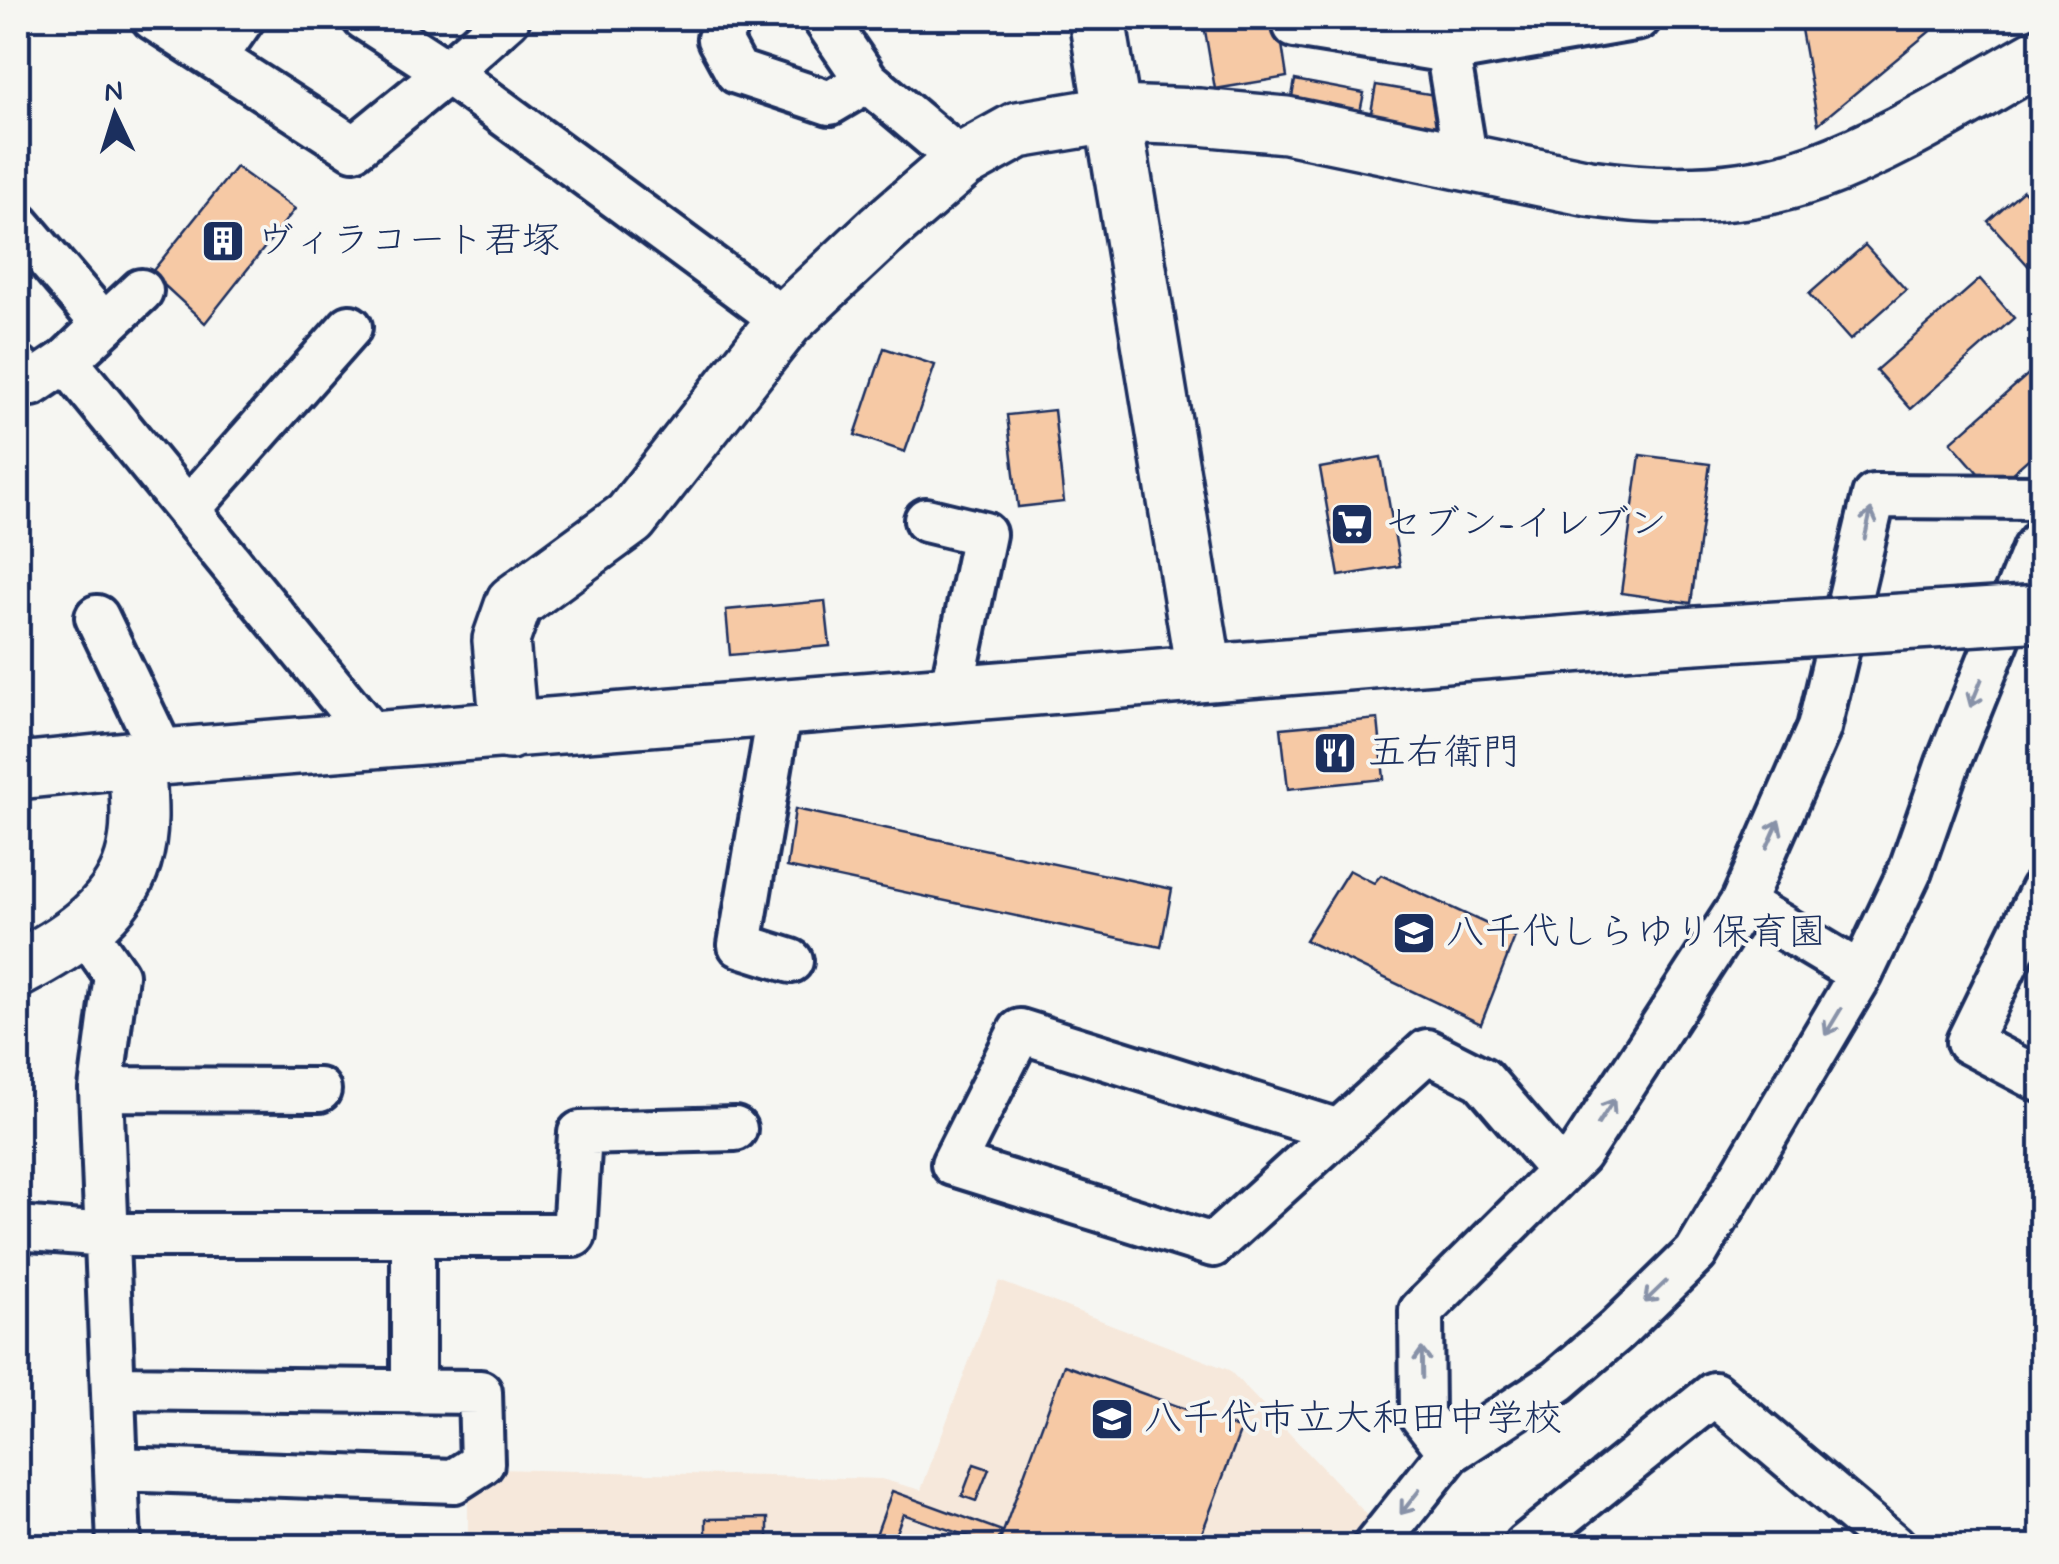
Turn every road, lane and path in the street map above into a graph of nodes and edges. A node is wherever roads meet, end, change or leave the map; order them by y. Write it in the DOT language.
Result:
graph roads {
  1 [pos="153,18"];
  2 [pos="243,18"];
  3 [pos="364,18"];
  4 [pos="508,18"];
  5 [pos="730,18"];
  6 [pos="824,18"];
  7 [pos="1098,18"];
  8 [pos="1293,18"];
  9 [pos="1640,18"];
  10 [pos="1445,34"];
  11 [pos="2042,55"];
  12 [pos="215,58"];
  13 [pos="447,72"];
  14 [pos="867,81"];
  15 [pos="1115,114"];
  16 [pos="962,161"];
  17 [pos="1466,162"];
  18 [pos="18,224"];
  19 [pos="141,292"];
  20 [pos="785,321"];
  21 [pos="350,327"];
  22 [pos="66,361"];
  23 [pos="18,367"];
  24 [pos="2042,497"];
  25 [pos="188,510"];
  26 [pos="926,520"];
  27 [pos="2042,539"];
  28 [pos="2042,613"];
  29 [pos="97,617"];
  30 [pos="1204,671"];
  31 [pos="951,692"];
  32 [pos="780,708"];
  33 [pos="509,731"];
  34 [pos="376,740"];
  35 [pos="150,758"];
  36 [pos="18,771"];
  37 [pos="2042,890"];
  38 [pos="1742,903"];
  39 [pos="83,928"];
  40 [pos="790,962"];
  41 [pos="18,969"];
  42 [pos="1861,974"];
  43 [pos="2042,1081"];
  44 [pos="102,1088"];
  45 [pos="320,1090"];
  46 [pos="735,1128"];
  47 [pos="1338,1131"];
  48 [pos="1561,1171"];
  49 [pos="18,1228"];
  50 [pos="107,1234"];
  51 [pos="414,1235"];
  52 [pos="113,1388"];
  53 [pos="413,1391"];
  54 [pos="1450,1452"];
  55 [pos="116,1469"];
  56 [pos="119,1546"];
  57 [pos="1375,1546"];
  58 [pos="1524,1546"];
  59 [pos="1894,1546"];
  1 -- 12 [label="street"];
  2 -- 12 [label="street"];
  3 -- 13 [label="street"];
  4 -- 13 [label="street"];
  5 -- 14 [label="street"];
  6 -- 14 [label="street"];
  7 -- 15 [label="street"];
  8 -- 10 [label="street"];
  9 -- 10 [label="street"];
  10 -- 17 [label="street"];
  11 -- 17 [label="street"];
  12 -- 13 [label="street"];
  13 -- 20 [label="street"];
  14 -- 16 [label="street"];
  15 -- 16 [label="street"];
  15 -- 17 [label="street"];
  15 -- 30 [label="street"];
  16 -- 20 [label="street"];
  18 -- 22 [label="street"];
  19 -- 22 [label="street"];
  20 -- 33 [label="street"];
  21 -- 25 [label="street"];
  22 -- 23 [label="street"];
  22 -- 25 [label="street"];
  38 -- 24 [label="street, one-way"];
  25 -- 34 [label="street"];
  26 -- 31 [label="street"];
  27 -- 42 [label="street, one-way"];
  28 -- 30 [label="street, bridge"];
  29 -- 35 [label="street"];
  30 -- 31 [label="street"];
  31 -- 32 [label="street"];
  32 -- 33 [label="street"];
  32 -- 40 [label="street"];
  33 -- 34 [label="street"];
  34 -- 35 [label="street"];
  35 -- 36 [label="street"];
  35 -- 39 [label="street"];
  37 -- 43 [label="street"];
  38 -- 42 [label="street"];
  48 -- 38 [label="street, one-way"];
  39 -- 41 [label="street"];
  39 -- 44 [label="street"];
  42 -- 54 [label="street, one-way"];
  44 -- 45 [label="street"];
  44 -- 50 [label="street"];
  46 -- 51 [label="street"];
  47 -- 47 [label="street"];
  47 -- 48 [label="street"];
  54 -- 48 [label="street, one-way"];
  49 -- 50 [label="street"];
  50 -- 51 [label="street"];
  50 -- 52 [label="street"];
  51 -- 53 [label="street"];
  52 -- 53 [label="street"];
  52 -- 55 [label="street"];
  53 -- 55 [label="street"];
  54 -- 57 [label="street, one-way"];
  55 -- 56 [label="street"];
  58 -- 59 [label="street"];
}
